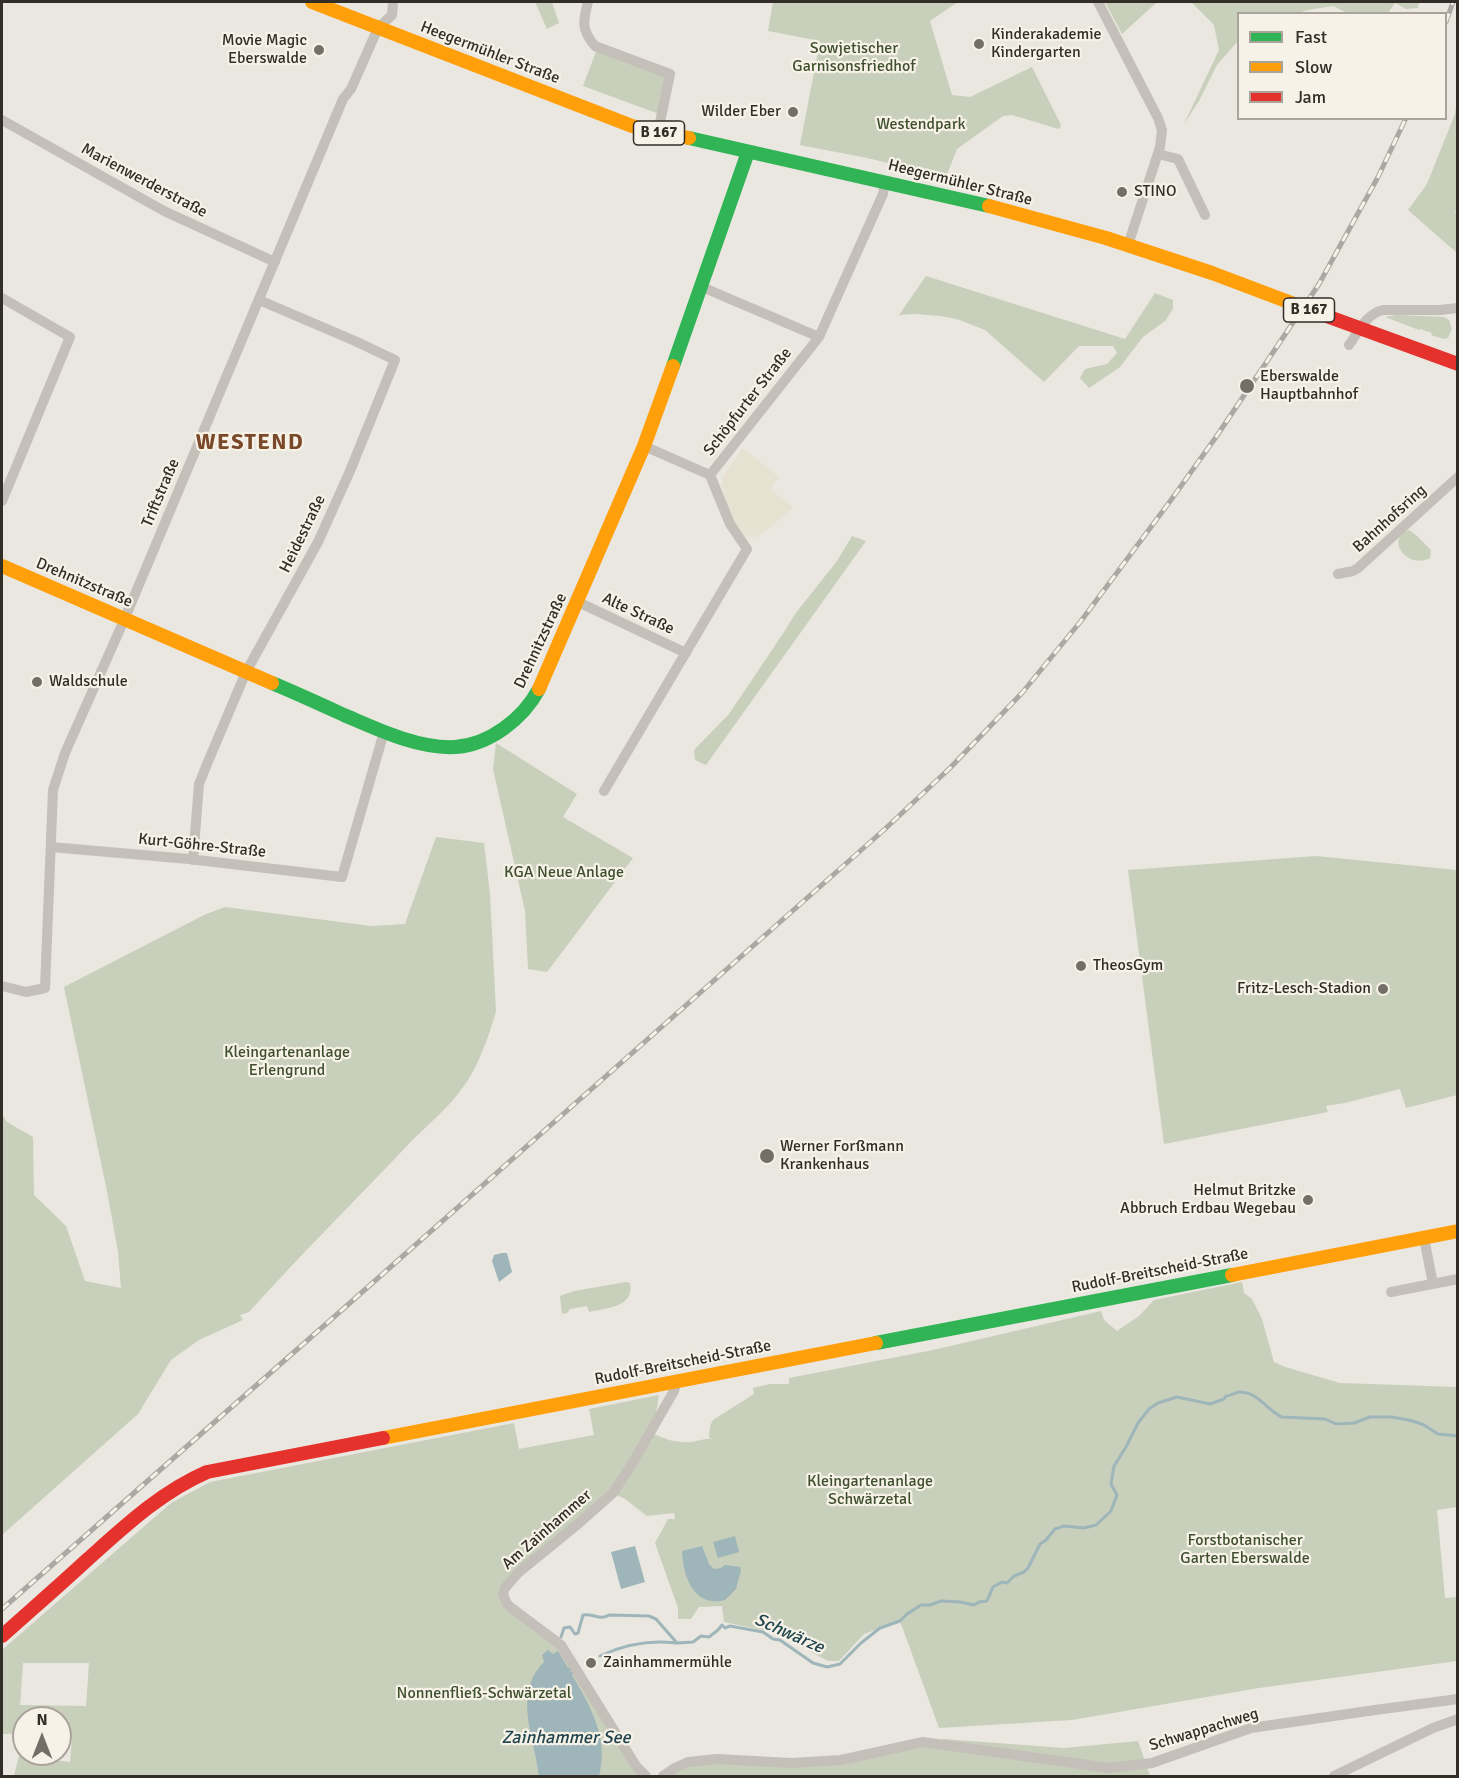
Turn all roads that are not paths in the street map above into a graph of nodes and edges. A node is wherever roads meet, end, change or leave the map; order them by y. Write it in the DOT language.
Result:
graph roads {
  1 [pos="312,2"];
  2 [pos="393,2"];
  3 [pos="588,2"];
  4 [pos="1098,2"];
  5 [pos="378,28"];
  6 [pos="2,120"];
  7 [pos="658,132"];
  8 [pos="748,152"];
  9 [pos="1158,154"];
  10 [pos="885,181"];
  11 [pos="1205,215"];
  12 [pos="1128,244"];
  13 [pos="275,262"];
  14 [pos="702,287"];
  15 [pos="2,298"];
  16 [pos="259,300"];
  17 [pos="1458,308"];
  18 [pos="819,337"];
  19 [pos="1349,345"];
  20 [pos="1458,364"];
  21 [pos="644,446"];
  22 [pos="710,475"];
  23 [pos="1458,477"];
  24 [pos="2,501"];
  25 [pos="2,566"];
  26 [pos="1338,574"];
  27 [pos="578,602"];
  28 [pos="125,618"];
  29 [pos="686,653"];
  30 [pos="246,672"];
  31 [pos="384,732"];
  32 [pos="604,792"];
  33 [pos="51,847"];
  34 [pos="193,860"];
  35 [pos="2,986"];
  36 [pos="1458,1231"];
  37 [pos="1425,1238"];
  38 [pos="1458,1279"];
  39 [pos="1433,1284"];
  40 [pos="1391,1292"];
  41 [pos="677,1381"];
  42 [pos="2,1636"];
  43 [pos="1458,1700"];
  44 [pos="1458,1719"];
  45 [pos="646,1776"];
  46 [pos="663,1776"];
  47 [pos="1334,1776"];
  1 -- 5 [label="street, Heegermühler Straße / B 167"];
  2 -- 5 [label="street, Triftstraße"];
  3 -- 7 [label="street"];
  4 -- 9 [label="street"];
  5 -- 7 [label="street, Heegermühler Straße / B 167"];
  5 -- 13 [label="street, Triftstraße"];
  6 -- 13 [label="street, Marienwerderstraße"];
  7 -- 8 [label="street, Heegermühler Straße / B 167"];
  8 -- 10 [label="street, Heegermühler Straße / B 167"];
  8 -- 14 [label="street, Drehnitzstraße"];
  9 -- 11 [label="street"];
  9 -- 12 [label="street"];
  10 -- 12 [label="street, Heegermühler Straße / B 167"];
  10 -- 18 [label="street, Schöpfurter Straße"];
  12 -- 20 [label="street, Heegermühler Straße / B 167"];
  13 -- 16 [label="street, Triftstraße"];
  14 -- 18 [label="street"];
  14 -- 21 [label="street, Drehnitzstraße"];
  15 -- 24 [label="street"];
  16 -- 28 [label="street, Triftstraße"];
  16 -- 30 [label="street, Heidestraße"];
  17 -- 19 [label="street"];
  18 -- 22 [label="street, Schöpfurter Straße"];
  21 -- 22 [label="street"];
  21 -- 27 [label="street, Drehnitzstraße"];
  22 -- 29 [label="street, Schöpfurter Straße"];
  23 -- 26 [label="street, Bahnhofsring"];
  25 -- 28 [label="street, Drehnitzstraße"];
  27 -- 29 [label="street, Alte Straße"];
  27 -- 31 [label="street, Drehnitzstraße"];
  28 -- 30 [label="street, Drehnitzstraße"];
  28 -- 33 [label="street, Triftstraße"];
  29 -- 32 [label="street, Schöpfurter Straße"];
  30 -- 31 [label="street, Drehnitzstraße"];
  30 -- 34 [label="street, Heidestraße"];
  31 -- 34 [label="street, Kurt-Göhre-Straße"];
  33 -- 34 [label="street, Kurt-Göhre-Straße"];
  33 -- 35 [label="street, Triftstraße"];
  36 -- 37 [label="street, Rudolf-Breitscheid-Straße"];
  37 -- 39 [label="street"];
  37 -- 41 [label="street, Rudolf-Breitscheid-Straße"];
  38 -- 39 [label="street"];
  39 -- 40 [label="street"];
  41 -- 42 [label="street, Rudolf-Breitscheid-Straße"];
  41 -- 45 [label="street, Am Zainhammer"];
  43 -- 46 [label="street, Schwappachweg"];
  44 -- 47 [label="street"];
}
